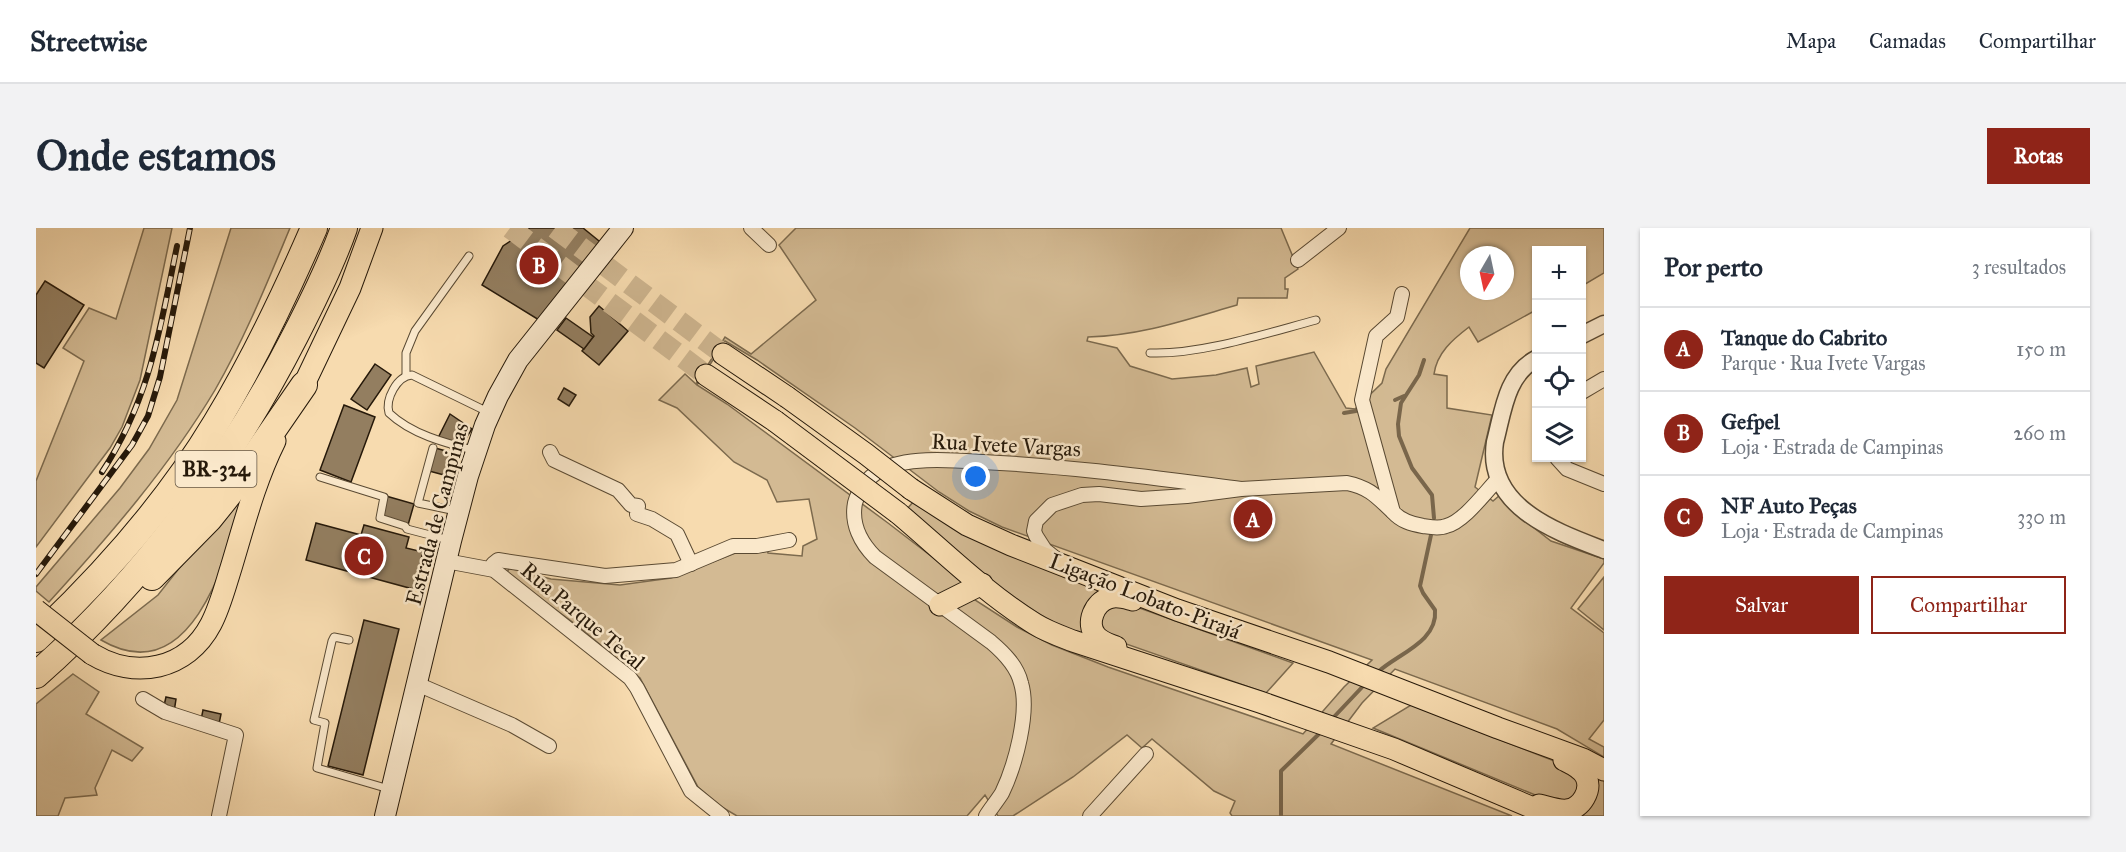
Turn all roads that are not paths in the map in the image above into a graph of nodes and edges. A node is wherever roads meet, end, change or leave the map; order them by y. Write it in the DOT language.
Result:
graph roads {
  1 [pos="314,228"];
  2 [pos="344,228"];
  3 [pos="372,228"];
  4 [pos="384,228"];
  5 [pos="623,228"];
  6 [pos="751,228"];
  7 [pos="1339,228"];
  8 [pos="769,244"];
  9 [pos="469,256"];
  10 [pos="1298,260"];
  11 [pos="350,288"];
  12 [pos="1402,294"];
  13 [pos="1316,320"];
  14 [pos="1604,324"];
  15 [pos="1586,333"];
  16 [pos="1150,353"];
  17 [pos="723,354"];
  18 [pos="1532,362"];
  19 [pos="406,375"];
  20 [pos="706,375"];
  21 [pos="1604,379"];
  22 [pos="304,385"];
  23 [pos="1586,389"];
  24 [pos="490,413"];
  25 [pos="433,448"];
  26 [pos="476,451"];
  27 [pos="550,452"];
  28 [pos="1561,462"];
  29 [pos="320,477"];
  30 [pos="1499,478"];
  31 [pos="1604,484"];
  32 [pos="1242,489"];
  33 [pos="459,512"];
  34 [pos="1393,513"];
  35 [pos="789,540"];
  36 [pos="451,541"];
  37 [pos="1604,550"];
  38 [pos="446,561"];
  39 [pos="691,564"];
  40 [pos="1068,568"];
  41 [pos="494,570"];
  42 [pos="982,584"];
  43 [pos="940,605"];
  44 [pos="36,610"];
  45 [pos="1177,610"];
  46 [pos="90,625"];
  47 [pos="36,639"];
  48 [pos="349,640"];
  49 [pos="36,675"];
  50 [pos="1184,677"];
  51 [pos="417,684"];
  52 [pos="143,699"];
  53 [pos="1498,728"];
  54 [pos="549,746"];
  55 [pos="1146,754"];
  56 [pos="1604,770"];
  57 [pos="391,790"];
  58 [pos="1509,798"];
  59 [pos="219,816"];
  60 [pos="384,816"];
  61 [pos="722,816"];
  62 [pos="986,816"];
  63 [pos="1090,816"];
  64 [pos="1552,816"];
  1 -- 47 [label="highway, BR-324"];
  2 -- 46 [label="highway, BR-324"];
  3 -- 11 [label="main road"];
  4 -- 11 [label="main road"];
  5 -- 24 [label="main road, Estrada de Campinas"];
  6 -- 8 [label="street"];
  7 -- 10 [label="street"];
  9 -- 19 [label="lane"];
  11 -- 22 [label="main road"];
  12 -- 34 [label="street"];
  13 -- 16 [label="lane"];
  14 -- 15 [label="street"];
  17 -- 40 [label="main road, Ligação Lobato-Pirajá, bridge"];
  18 -- 30 [label="street"];
  19 -- 24 [label="lane"];
  19 -- 26 [label="lane"];
  20 -- 42 [label="main road, bridge"];
  21 -- 23 [label="street"];
  22 -- 44 [label="main road, bridge"];
  22 -- 46 [label="highway"];
  24 -- 26 [label="main road, Estrada de Campinas"];
  25 -- 33 [label="lane"];
  26 -- 33 [label="main road, Estrada de Campinas"];
  27 -- 39 [label="street"];
  28 -- 31 [label="street"];
  29 -- 36 [label="lane"];
  30 -- 34 [label="street"];
  30 -- 37 [label="street"];
  32 -- 34 [label="street, Rua Ivete Vargas"];
  32 -- 40 [label="street, Rua Ivete Vargas"];
  32 -- 43 [label="street, Rua Ivete Vargas"];
  33 -- 36 [label="main road, Estrada de Campinas"];
  35 -- 39 [label="street"];
  36 -- 38 [label="main road, Estrada de Campinas"];
  38 -- 41 [label="street, Rua Parque Tecal"];
  38 -- 51 [label="main road, Estrada de Campinas"];
  39 -- 41 [label="street, Rua Parque Tecal"];
  40 -- 45 [label="main road, Ligação Lobato-Pirajá"];
  41 -- 61 [label="street, Rua Parque Tecal"];
  42 -- 43 [label="main road"];
  42 -- 50 [label="main road"];
  43 -- 62 [label="street, Rua Ivete Vargas"];
  45 -- 50 [label="main road"];
  45 -- 53 [label="main road, Ligação Lobato-Pirajá"];
  46 -- 49 [label="highway, BR-324"];
  48 -- 57 [label="lane"];
  50 -- 58 [label="main road"];
  51 -- 54 [label="street"];
  51 -- 57 [label="main road, Estrada de Campinas"];
  52 -- 59 [label="street"];
  53 -- 56 [label="main road, Ligação Lobato-Pirajá"];
  53 -- 58 [label="main road"];
  55 -- 63 [label="street"];
  57 -- 60 [label="main road, Estrada de Campinas"];
  58 -- 64 [label="main road"];
}
